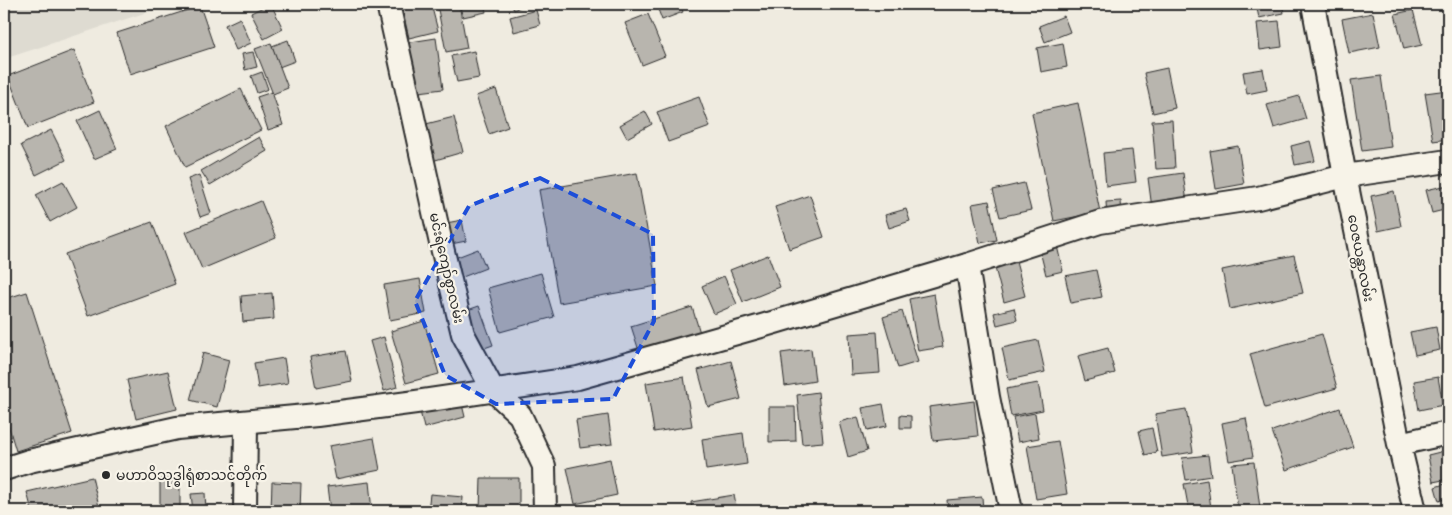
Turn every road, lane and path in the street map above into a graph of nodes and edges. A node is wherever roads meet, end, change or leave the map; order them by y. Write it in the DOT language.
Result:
graph roads {
  1 [pos="388,4"];
  2 [pos="1312,4"];
  3 [pos="1448,161"];
  4 [pos="1345,176"];
  5 [pos="967,265"];
  6 [pos="493,390"];
  7 [pos="246,422"];
  8 [pos="1448,433"];
  9 [pos="1399,444"];
  10 [pos="4,469"];
  11 [pos="244,511"];
  12 [pos="545,511"];
  13 [pos="1011,511"];
  14 [pos="1415,511"];
  1 -- 6 [label="street, မင်းရဲကျော်စွာလမ်း"];
  2 -- 4 [label="street, ဝေဇယန္တာလမ်း"];
  3 -- 4 [label="street"];
  4 -- 5 [label="street"];
  4 -- 9 [label="street, ဝေဇယန္တာလမ်း"];
  5 -- 6 [label="street"];
  5 -- 13 [label="street"];
  6 -- 7 [label="street"];
  6 -- 12 [label="street, မင်းရဲကျော်စွာလမ်း"];
  7 -- 10 [label="street"];
  7 -- 11 [label="street"];
  8 -- 9 [label="street"];
  9 -- 14 [label="street, ဝေဇယန္တာလမ်း"];
}
